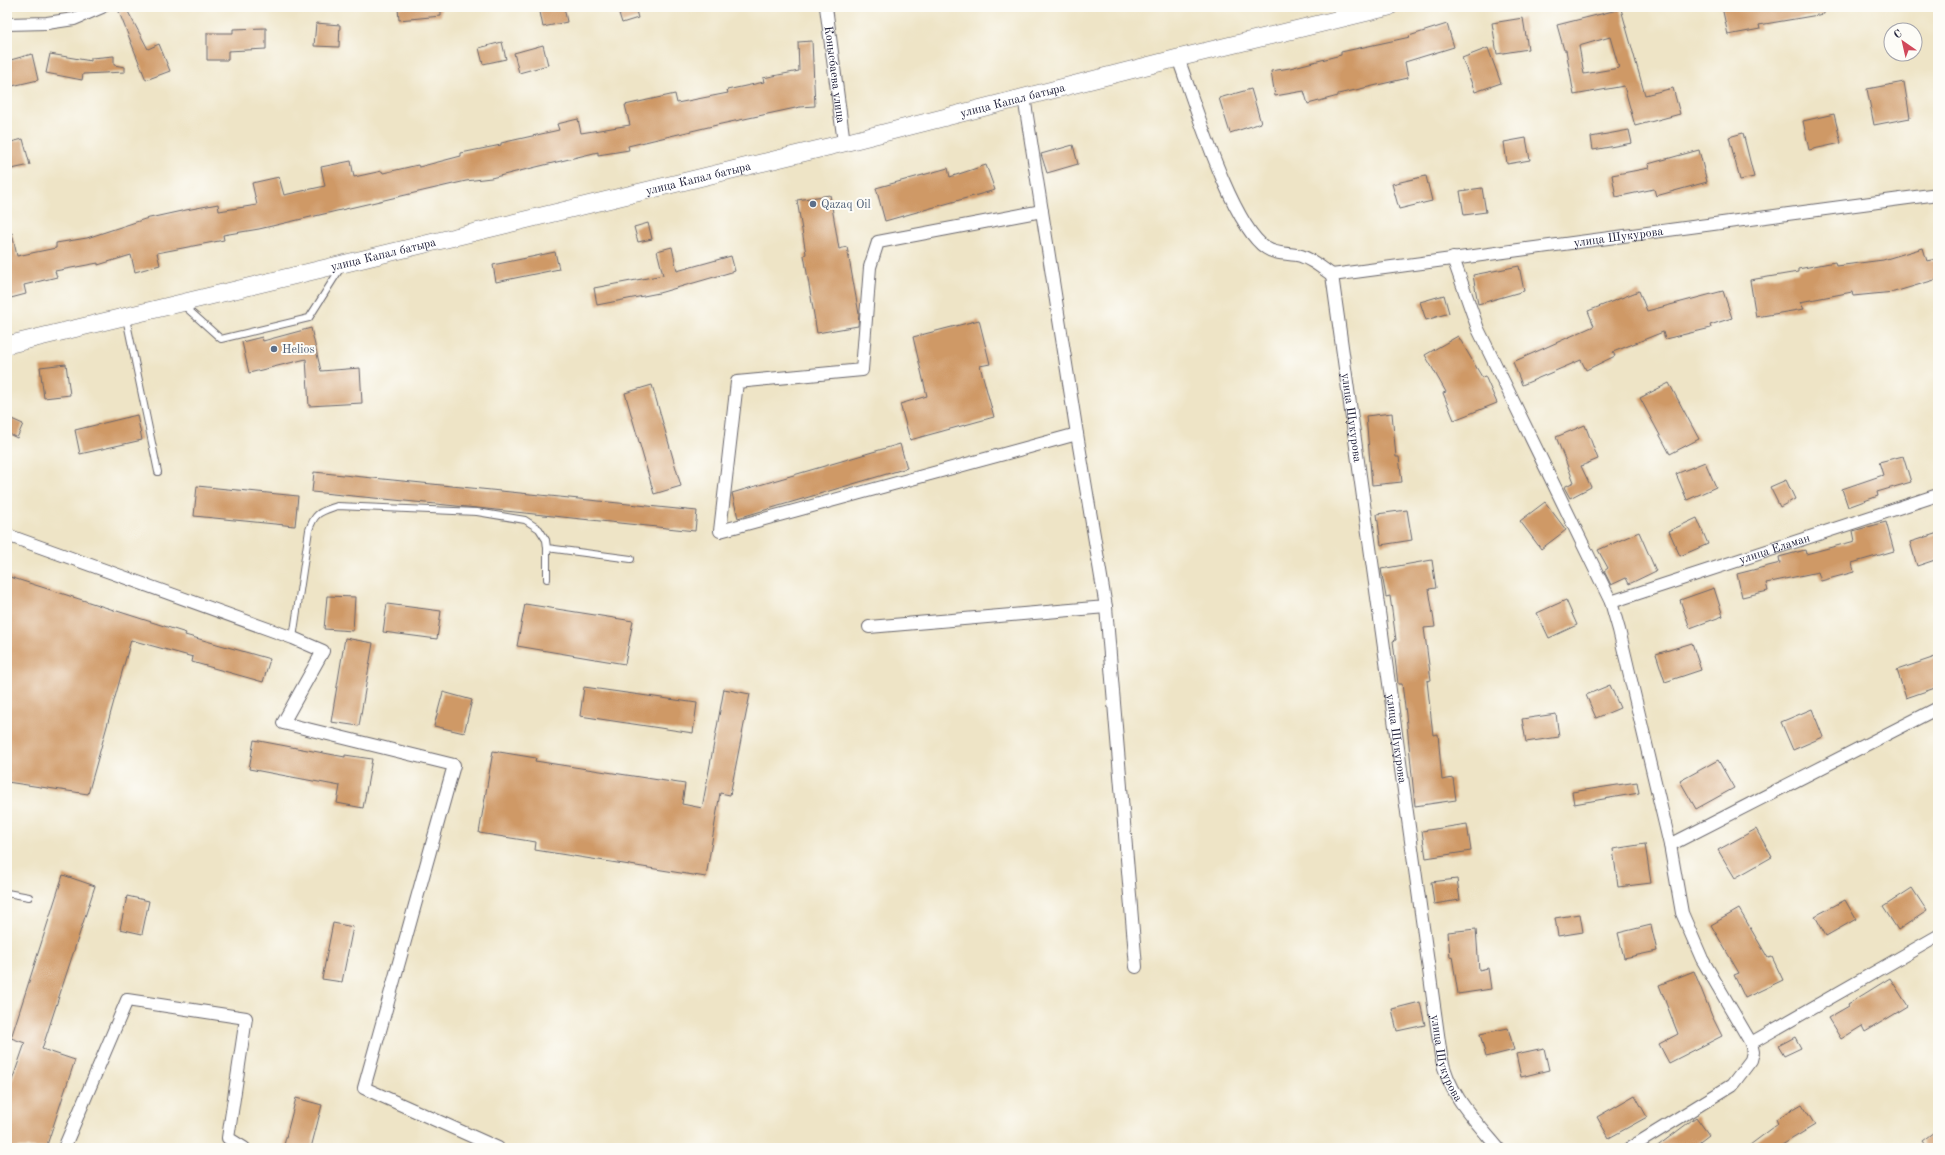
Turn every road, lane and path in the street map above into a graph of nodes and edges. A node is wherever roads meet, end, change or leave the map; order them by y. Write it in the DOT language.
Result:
graph roads {
  1 [pos="102,7"];
  2 [pos="826,7"];
  3 [pos="1389,7"];
  4 [pos="7,24"];
  5 [pos="1178,58"];
  6 [pos="1024,97"];
  7 [pos="844,143"];
  8 [pos="1938,194"];
  9 [pos="1042,211"];
  10 [pos="1453,258"];
  11 [pos="343,264"];
  12 [pos="1332,275"];
  13 [pos="181,303"];
  14 [pos="126,317"];
  15 [pos="7,345"];
  16 [pos="1077,434"];
  17 [pos="158,472"];
  18 [pos="1938,494"];
  19 [pos="7,535"];
  20 [pos="547,548"];
  21 [pos="631,559"];
  22 [pos="548,579"];
  23 [pos="1611,602"];
  24 [pos="1106,607"];
  25 [pos="869,628"];
  26 [pos="293,638"];
  27 [pos="1938,708"];
  28 [pos="1670,845"];
  29 [pos="7,893"];
  30 [pos="29,897"];
  31 [pos="1938,936"];
  32 [pos="1136,967"];
  33 [pos="1751,1043"];
  34 [pos="64,1148"];
  35 [pos="244,1148"];
  36 [pos="498,1148"];
  37 [pos="1498,1148"];
  38 [pos="1630,1148"];
  1 -- 4 [label="street"];
  2 -- 7 [label="street, Конысбаева улица"];
  3 -- 5 [label="main road, улица Капал батыра"];
  5 -- 6 [label="main road, улица Капал батыра"];
  5 -- 12 [label="street"];
  6 -- 7 [label="main road, улица Капал батыра"];
  6 -- 9 [label="street"];
  7 -- 11 [label="main road, улица Капал батыра"];
  8 -- 10 [label="street, улица Шукурова"];
  9 -- 16 [label="street"];
  9 -- 16 [label="street"];
  10 -- 12 [label="street, улица Шукурова"];
  10 -- 23 [label="street"];
  11 -- 13 [label="main road, улица Капал батыра"];
  11 -- 13 [label="lane"];
  12 -- 37 [label="street, улица Шукурова"];
  13 -- 14 [label="main road, улица Капал батыра"];
  14 -- 15 [label="main road, улица Капал батыра"];
  14 -- 17 [label="lane"];
  16 -- 24 [label="street"];
  18 -- 23 [label="street, улица Еламан"];
  19 -- 26 [label="street"];
  20 -- 21 [label="lane"];
  20 -- 22 [label="lane"];
  20 -- 26 [label="lane"];
  23 -- 28 [label="street"];
  24 -- 25 [label="street"];
  24 -- 32 [label="street"];
  26 -- 36 [label="street"];
  27 -- 28 [label="street"];
  28 -- 33 [label="street"];
  29 -- 30 [label="lane"];
  31 -- 33 [label="street"];
  33 -- 38 [label="street"];
  34 -- 35 [label="street"];
}
